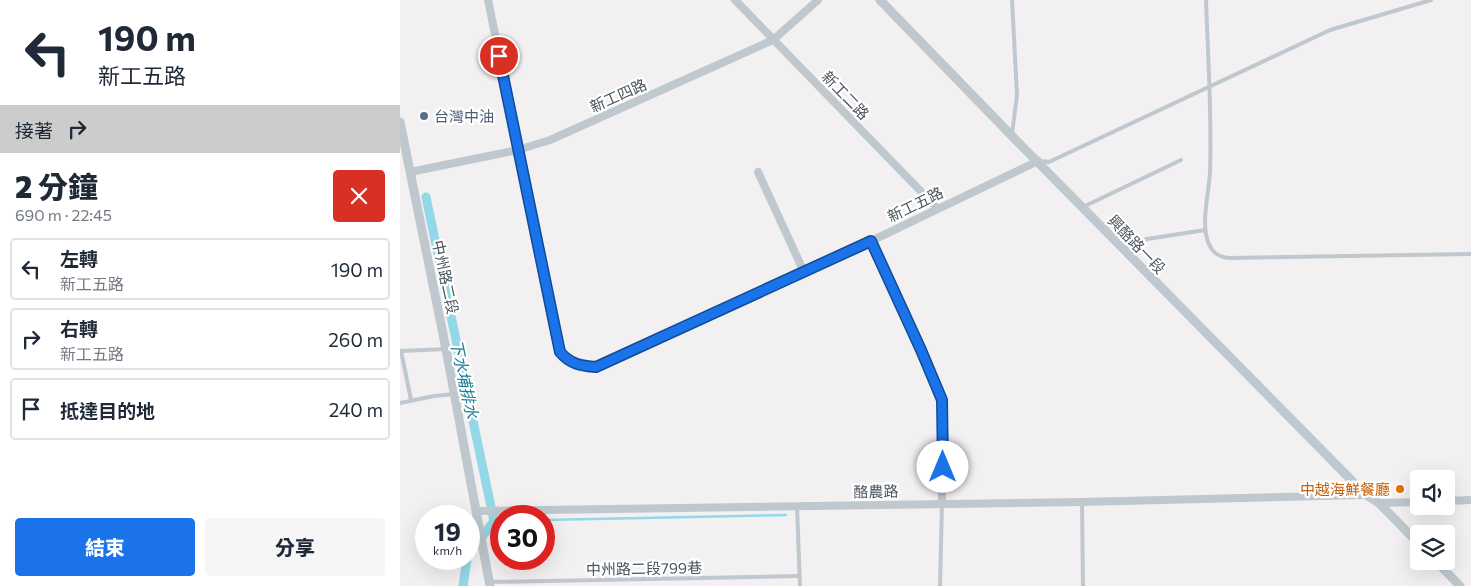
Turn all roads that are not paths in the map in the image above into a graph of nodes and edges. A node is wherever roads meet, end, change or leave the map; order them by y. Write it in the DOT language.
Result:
graph roads {
  1 [pos="488,0"];
  2 [pos="735,0"];
  3 [pos="818,0"];
  4 [pos="880,0"];
  5 [pos="1012,0"];
  6 [pos="1206,0"];
  7 [pos="1432,0"];
  8 [pos="774,40"];
  9 [pos="1209,87"];
  10 [pos="400,122"];
  11 [pos="1012,136"];
  12 [pos="402,146"];
  13 [pos="518,150"];
  14 [pos="1181,160"];
  15 [pos="1038,162"];
  16 [pos="410,172"];
  17 [pos="758,172"];
  18 [pos="1083,207"];
  19 [pos="938,208"];
  20 [pos="1205,230"];
  21 [pos="871,241"];
  22 [pos="1121,246"];
  23 [pos="1471,254"];
  24 [pos="804,272"];
  25 [pos="446,349"];
  26 [pos="401,351"];
  27 [pos="455,394"];
  28 [pos="411,400"];
  29 [pos="400,403"];
  30 [pos="1366,494"];
  31 [pos="1471,500"];
  32 [pos="1455,501"];
  33 [pos="1082,502"];
  34 [pos="1378,502"];
  35 [pos="1410,502"];
  36 [pos="942,504"];
  37 [pos="476,505"];
  38 [pos="797,506"];
  39 [pos="480,511"];
  40 [pos="480,529"];
  41 [pos="1410,535"];
  42 [pos="1445,570"];
  43 [pos="799,576"];
  44 [pos="489,584"];
  45 [pos="800,586"];
  46 [pos="940,586"];
  47 [pos="1083,586"];
  48 [pos="1460,586"];
  1 -- 13 [label="street, 新工五路"];
  2 -- 8 [label="street, 新工二路"];
  3 -- 8 [label="street, 新工四路"];
  4 -- 11 [label="street, 興酪路一段"];
  5 -- 11 [label="lane"];
  6 -- 9 [label="lane"];
  7 -- 9 [label="lane"];
  8 -- 13 [label="street, 新工四路"];
  8 -- 19 [label="street, 新工二路"];
  9 -- 15 [label="lane"];
  9 -- 20 [label="lane"];
  10 -- 12 [label="street, 中州路二段"];
  11 -- 15 [label="street, 興酪路一段"];
  12 -- 16 [label="street, 中州路二段"];
  13 -- 16 [label="street, 新工四路"];
  13 -- 24 [label="street, 新工五路"];
  14 -- 18 [label="lane"];
  15 -- 18 [label="street, 興酪路一段"];
  15 -- 19 [label="street, 新工五路"];
  16 -- 25 [label="street, 中州路二段"];
  17 -- 24 [label="street"];
  18 -- 22 [label="street, 興酪路一段"];
  19 -- 21 [label="street, 新工五路"];
  20 -- 22 [label="lane"];
  20 -- 23 [label="lane"];
  21 -- 24 [label="street, 新工五路"];
  21 -- 36 [label="street"];
  22 -- 30 [label="street, 興酪路一段"];
  25 -- 26 [label="lane"];
  25 -- 27 [label="street, 中州路二段"];
  26 -- 28 [label="lane"];
  27 -- 28 [label="lane"];
  27 -- 37 [label="street, 中州路二段"];
  28 -- 29 [label="lane"];
  30 -- 33 [label="street, 酪農路"];
  30 -- 34 [label="street, 興酪路一段"];
  31 -- 32 [label="street"];
  33 -- 36 [label="street, 酪農路"];
  33 -- 47 [label="lane"];
  34 -- 35 [label="street"];
  34 -- 41 [label="street, 興酪路一段"];
  36 -- 38 [label="street, 酪農路"];
  36 -- 46 [label="lane"];
  38 -- 39 [label="street, 酪農路"];
  38 -- 43 [label="lane"];
  40 -- 44 [label="street, 中州路二段"];
  42 -- 48 [label="street"];
  43 -- 44 [label="lane, 中州路二段799巷"];
  43 -- 45 [label="lane"];
}
